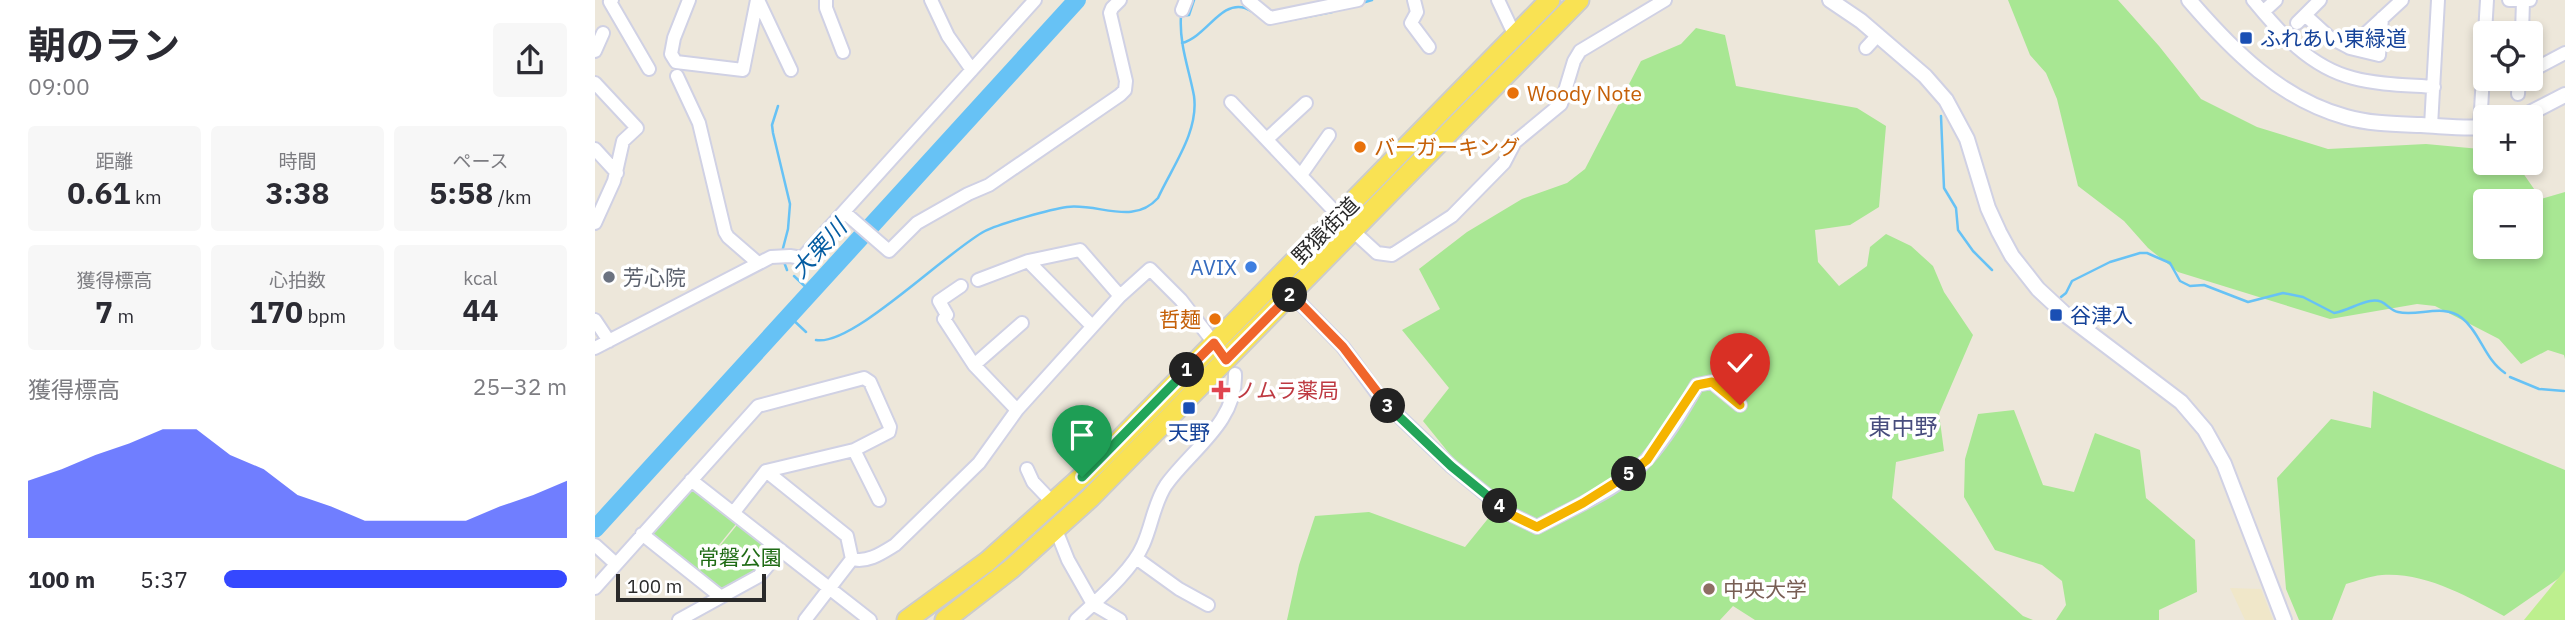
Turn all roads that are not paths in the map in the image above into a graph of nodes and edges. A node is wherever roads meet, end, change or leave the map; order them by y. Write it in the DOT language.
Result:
graph roads {
  1 [pos="612,0"];
  2 [pos="689,0"];
  3 [pos="758,0"];
  4 [pos="826,0"];
  5 [pos="931,0"];
  6 [pos="1035,0"];
  7 [pos="1120,0"];
  8 [pos="1248,0"];
  9 [pos="1358,0"];
  10 [pos="1414,0"];
  11 [pos="1498,0"];
  12 [pos="1550,0"];
  13 [pos="1579,0"];
  14 [pos="1665,0"];
  15 [pos="1830,0"];
  16 [pos="2189,0"];
  17 [pos="2253,0"];
  18 [pos="2276,0"];
  19 [pos="2321,0"];
  20 [pos="2402,0"];
  21 [pos="2438,0"];
  22 [pos="2487,0"];
  23 [pos="2509,0"];
  24 [pos="2531,0"];
  25 [pos="2523,1"];
  26 [pos="1321,4"];
  27 [pos="2263,12"];
  28 [pos="2382,18"];
  29 [pos="2486,21"];
  30 [pos="2522,21"];
  31 [pos="603,33"];
  32 [pos="1878,35"];
  33 [pos="1515,36"];
  34 [pos="1429,47"];
  35 [pos="1866,48"];
  36 [pos="2350,48"];
  37 [pos="595,51"];
  38 [pos="843,52"];
  39 [pos="2565,53"];
  40 [pos="2543,65"];
  41 [pos="649,69"];
  42 [pos="791,70"];
  43 [pos="972,71"];
  44 [pos="677,76"];
  45 [pos="595,83"];
  46 [pos="2434,87"];
  47 [pos="2518,91"];
  48 [pos="2518,94"];
  49 [pos="2565,95"];
  50 [pos="1231,102"];
  51 [pos="1306,103"];
  52 [pos="2543,106"];
  53 [pos="2431,126"];
  54 [pos="2473,127"];
  55 [pos="1329,135"];
  56 [pos="1267,139"];
  57 [pos="595,149"];
  58 [pos="617,173"];
  59 [pos="1301,174"];
  60 [pos="1359,196"];
  61 [pos="1379,204"];
  62 [pos="846,212"];
  63 [pos="1339,216"];
  64 [pos="595,223"];
  65 [pos="1353,231"];
  66 [pos="1028,261"];
  67 [pos="758,263"];
  68 [pos="978,280"];
  69 [pos="961,286"];
  70 [pos="1291,294"];
  71 [pos="1120,296"];
  72 [pos="595,320"];
  73 [pos="1022,323"];
  74 [pos="1092,326"];
  75 [pos="609,341"];
  76 [pos="1214,343"];
  77 [pos="595,348"];
  78 [pos="974,365"];
  79 [pos="1231,367"];
  80 [pos="1740,405"];
  81 [pos="1017,411"];
  82 [pos="854,450"];
  83 [pos="1027,469"];
  84 [pos="766,471"];
  85 [pos="691,480"];
  86 [pos="879,500"];
  87 [pos="1048,509"];
  88 [pos="734,512"];
  89 [pos="1056,530"];
  90 [pos="642,534"];
  91 [pos="595,545"];
  92 [pos="781,550"];
  93 [pos="1136,558"];
  94 [pos="852,559"];
  95 [pos="611,560"];
  96 [pos="595,588"];
  97 [pos="830,589"];
  98 [pos="721,597"];
  99 [pos="1093,604"];
  100 [pos="1208,605"];
  101 [pos="679,620"];
  102 [pos="805,620"];
  103 [pos="870,620"];
  104 [pos="907,620"];
  105 [pos="945,620"];
  106 [pos="1076,620"];
  107 [pos="1120,620"];
  108 [pos="2284,620"];
  1 -- 41 [label="street"];
  2 -- 3 [label="street"];
  3 -- 42 [label="street"];
  4 -- 38 [label="street"];
  5 -- 43 [label="street"];
  6 -- 43 [label="street"];
  7 -- 62 [label="street"];
  8 -- 26 [label="street"];
  9 -- 26 [label="street"];
  10 -- 34 [label="street"];
  11 -- 33 [label="street"];
  12 -- 33 [label="main road, 野猿街道"];
  13 -- 61 [label="main road, 野猿街道"];
  14 -- 65 [label="street"];
  15 -- 32 [label="street"];
  16 -- 53 [label="street"];
  17 -- 27 [label="street"];
  18 -- 27 [label="street"];
  19 -- 36 [label="street"];
  20 -- 28 [label="street"];
  21 -- 46 [label="street"];
  22 -- 29 [label="street"];
  23 -- 25 [label="street"];
  24 -- 25 [label="street"];
  25 -- 30 [label="street"];
  27 -- 46 [label="street"];
  28 -- 36 [label="street"];
  28 -- 36 [label="street"];
  31 -- 37 [label="street"];
  32 -- 35 [label="street"];
  32 -- 108 [label="street"];
  33 -- 60 [label="main road, 野猿街道"];
  39 -- 40 [label="street"];
  43 -- 62 [label="street"];
  44 -- 67 [label="street"];
  45 -- 58 [label="street"];
  46 -- 53 [label="street"];
  47 -- 48 [label="street"];
  49 -- 52 [label="street"];
  50 -- 56 [label="street"];
  51 -- 56 [label="street"];
  53 -- 54 [label="street"];
  55 -- 59 [label="street"];
  56 -- 59 [label="street"];
  57 -- 58 [label="street"];
  58 -- 64 [label="street"];
  59 -- 63 [label="street"];
  60 -- 61 [label="main road"];
  60 -- 63 [label="main road, 野猿街道"];
  61 -- 65 [label="main road, 野猿街道"];
  62 -- 67 [label="street"];
  63 -- 65 [label="main road"];
  63 -- 76 [label="main road, 野猿街道"];
  65 -- 70 [label="main road, 野猿街道"];
  66 -- 68 [label="street"];
  66 -- 71 [label="street"];
  66 -- 74 [label="street"];
  67 -- 75 [label="street"];
  69 -- 78 [label="street"];
  70 -- 79 [label="main road, 野猿街道"];
  70 -- 80 [label="street"];
  71 -- 74 [label="street"];
  71 -- 76 [label="street"];
  72 -- 75 [label="street"];
  73 -- 78 [label="street"];
  74 -- 81 [label="street"];
  75 -- 77 [label="street"];
  76 -- 79 [label="main road"];
  76 -- 87 [label="main road, 野猿街道"];
  78 -- 81 [label="street"];
  79 -- 89 [label="main road, 野猿街道"];
  79 -- 93 [label="street"];
  81 -- 94 [label="street"];
  82 -- 84 [label="street"];
  82 -- 85 [label="street"];
  82 -- 86 [label="street"];
  83 -- 87 [label="street"];
  84 -- 88 [label="street"];
  84 -- 94 [label="street"];
  85 -- 88 [label="street"];
  85 -- 90 [label="street"];
  87 -- 89 [label="main road"];
  87 -- 104 [label="main road, 野猿街道"];
  88 -- 92 [label="street"];
  89 -- 99 [label="street"];
  89 -- 105 [label="main road, 野猿街道"];
  90 -- 95 [label="street"];
  90 -- 98 [label="street"];
  91 -- 95 [label="street"];
  92 -- 97 [label="street"];
  92 -- 98 [label="street"];
  93 -- 99 [label="street"];
  93 -- 100 [label="street"];
  94 -- 97 [label="street"];
  95 -- 96 [label="street"];
  97 -- 102 [label="street"];
  97 -- 103 [label="street"];
  98 -- 101 [label="street"];
  99 -- 106 [label="street"];
  99 -- 107 [label="street"];
}
